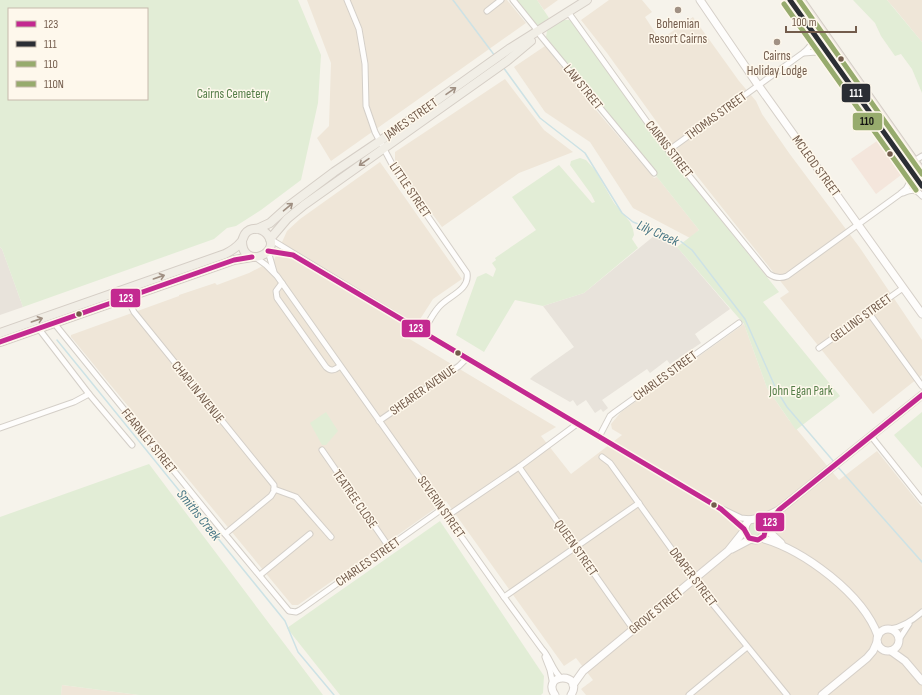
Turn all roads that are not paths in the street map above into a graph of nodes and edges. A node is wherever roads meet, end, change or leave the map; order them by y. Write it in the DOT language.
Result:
graph roads {
  1 [pos="347,0"];
  2 [pos="500,0"];
  3 [pos="513,0"];
  4 [pos="582,0"];
  5 [pos="587,0"];
  6 [pos="696,0"];
  7 [pos="700,0"];
  8 [pos="790,0"];
  9 [pos="800,0"];
  10 [pos="571,9"];
  11 [pos="487,11"];
  12 [pos="711,17"];
  13 [pos="813,32"];
  14 [pos="539,33"];
  15 [pos="803,53"];
  16 [pos="496,63"];
  17 [pos="848,82"];
  18 [pos="758,86"];
  19 [pos="380,141"];
  20 [pos="383,149"];
  21 [pos="669,150"];
  22 [pos="922,156"];
  23 [pos="914,161"];
  24 [pos="922,166"];
  25 [pos="654,173"];
  26 [pos="918,174"];
  27 [pos="922,186"];
  28 [pos="900,194"];
  29 [pos="922,196"];
  30 [pos="858,224"];
  31 [pos="257,229"];
  32 [pos="270,239"];
  33 [pos="242,241"];
  34 [pos="268,251"];
  35 [pos="293,254"];
  36 [pos="253,257"];
  37 [pos="277,276"];
  38 [pos="282,283"];
  39 [pos="903,288"];
  40 [pos="123,289"];
  41 [pos="126,298"];
  42 [pos="869,313"];
  43 [pos="922,314"];
  44 [pos="54,323"];
  45 [pos="739,323"];
  46 [pos="39,329"];
  47 [pos="0,332"];
  48 [pos="423,332"];
  49 [pos="0,342"];
  50 [pos="819,348"];
  51 [pos="467,358"];
  52 [pos="340,366"];
  53 [pos="922,386"];
  54 [pos="89,394"];
  55 [pos="922,395"];
  56 [pos="380,421"];
  57 [pos="577,424"];
  58 [pos="0,428"];
  59 [pos="870,436"];
  60 [pos="600,437"];
  61 [pos="132,445"];
  62 [pos="322,450"];
  63 [pos="602,457"];
  64 [pos="518,467"];
  65 [pos="273,491"];
  66 [pos="922,500"];
  67 [pos="639,504"];
  68 [pos="442,509"];
  69 [pos="721,509"];
  70 [pos="779,510"];
  71 [pos="447,516"];
  72 [pos="754,519"];
  73 [pos="766,528"];
  74 [pos="744,530"];
  75 [pos="225,534"];
  76 [pos="310,534"];
  77 [pos="331,537"];
  78 [pos="761,538"];
  79 [pos="751,539"];
  80 [pos="784,546"];
  81 [pos="389,547"];
  82 [pos="575,547"];
  83 [pos="728,551"];
  84 [pos="260,575"];
  85 [pos="693,580"];
  86 [pos="504,597"];
  87 [pos="292,612"];
  88 [pos="922,612"];
  89 [pos="872,620"];
  90 [pos="910,622"];
  91 [pos="633,629"];
  92 [pos="889,629"];
  93 [pos="878,639"];
  94 [pos="900,640"];
  95 [pos="747,647"];
  96 [pos="542,649"];
  97 [pos="888,651"];
  98 [pos="867,658"];
  99 [pos="906,662"];
  100 [pos="583,671"];
  101 [pos="563,678"];
  102 [pos="922,682"];
  103 [pos="552,691"];
  104 [pos="574,691"];
  105 [pos="689,695"];
  106 [pos="787,695"];
  107 [pos="822,695"];
  1 -- 19 [label="street, LITTLE STREET"];
  2 -- 11 [label="street"];
  3 -- 14 [label="street, LAW STREET"];
  4 -- 10 [label="main road, JAMES STREET"];
  5 -- 10 [label="main road, JAMES STREET"];
  6 -- 12 [label="street, MCLEOD STREET"];
  7 -- 12 [label="street, MCLEOD STREET"];
  8 -- 13 [label="highway"];
  9 -- 23 [label="highway"];
  10 -- 14 [label="main road, JAMES STREET"];
  10 -- 21 [label="street, CAIRNS STREET"];
  12 -- 18 [label="street, MCLEOD STREET"];
  13 -- 15 [label="street, THOMAS STREET"];
  13 -- 17 [label="highway"];
  14 -- 16 [label="main road, JAMES STREET"];
  14 -- 25 [label="street, LAW STREET"];
  15 -- 17 [label="street"];
  15 -- 18 [label="street, THOMAS STREET"];
  19 -- 16 [label="main road, JAMES STREET, one-way"];
  16 -- 20 [label="main road, JAMES STREET"];
  17 -- 26 [label="highway"];
  18 -- 21 [label="street, THOMAS STREET"];
  18 -- 30 [label="street, MCLEOD STREET"];
  19 -- 20 [label="street, LITTLE STREET"];
  31 -- 19 [label="main road, JAMES STREET, one-way"];
  20 -- 32 [label="main road, JAMES STREET, one-way"];
  20 -- 48 [label="street, LITTLE STREET"];
  21 -- 30 [label="street, CAIRNS STREET"];
  22 -- 23 [label="street"];
  23 -- 24 [label="street"];
  23 -- 26 [label="highway"];
  26 -- 27 [label="highway"];
  26 -- 28 [label="street"];
  28 -- 29 [label="street"];
  28 -- 30 [label="street"];
  30 -- 39 [label="street, MCLEOD STREET"];
  31 -- 32 [label="main road"];
  31 -- 33 [label="main road"];
  32 -- 34 [label="main road"];
  32 -- 35 [label="street"];
  33 -- 36 [label="main road"];
  40 -- 33 [label="main road, one-way"];
  34 -- 35 [label="street"];
  34 -- 36 [label="main road"];
  34 -- 37 [label="street, SEVERIN STREET"];
  35 -- 48 [label="street"];
  36 -- 37 [label="street, SEVERIN STREET"];
  36 -- 41 [label="main road"];
  37 -- 38 [label="street, SEVERIN STREET"];
  38 -- 52 [label="street, SEVERIN STREET"];
  38 -- 52 [label="street"];
  39 -- 42 [label="street, GELLING STREET"];
  39 -- 43 [label="street, MCLEOD STREET"];
  40 -- 41 [label="street, CHAPLIN AVENUE"];
  47 -- 40 [label="main road, one-way"];
  41 -- 44 [label="main road"];
  41 -- 65 [label="street, CHAPLIN AVENUE"];
  42 -- 50 [label="street, GELLING STREET"];
  42 -- 53 [label="street"];
  44 -- 46 [label="main road"];
  44 -- 75 [label="street, FEARNLEY STREET"];
  45 -- 60 [label="street, CHARLES STREET"];
  46 -- 49 [label="main road"];
  46 -- 54 [label="street, FEARNLEY STREET"];
  48 -- 51 [label="street"];
  51 -- 56 [label="street, SHEARER AVENUE"];
  51 -- 57 [label="street"];
  52 -- 56 [label="street, SEVERIN STREET"];
  54 -- 58 [label="street"];
  54 -- 61 [label="street, FEARNLEY STREET"];
  55 -- 59 [label="street"];
  56 -- 68 [label="street, SEVERIN STREET"];
  57 -- 60 [label="street"];
  57 -- 64 [label="street"];
  59 -- 66 [label="street"];
  59 -- 70 [label="street"];
  60 -- 69 [label="street"];
  62 -- 81 [label="street, TEATREE CLOSE"];
  63 -- 67 [label="street, DRAPER STREET"];
  64 -- 71 [label="street"];
  64 -- 82 [label="street, QUEEN STREET"];
  65 -- 75 [label="street"];
  65 -- 77 [label="street"];
  67 -- 82 [label="street"];
  67 -- 85 [label="street, DRAPER STREET"];
  68 -- 71 [label="street, SEVERIN STREET"];
  68 -- 81 [label="street, CHARLES STREET"];
  69 -- 72 [label="street"];
  69 -- 74 [label="street"];
  70 -- 72 [label="street"];
  70 -- 73 [label="street"];
  71 -- 86 [label="street, SEVERIN STREET"];
  72 -- 73 [label="street"];
  72 -- 74 [label="street"];
  73 -- 78 [label="street"];
  73 -- 80 [label="street"];
  74 -- 79 [label="street"];
  74 -- 83 [label="street, GROVE STREET"];
  75 -- 84 [label="street, FEARNLEY STREET"];
  76 -- 84 [label="street"];
  78 -- 79 [label="street"];
  78 -- 80 [label="street"];
  79 -- 83 [label="street, GROVE STREET"];
  80 -- 89 [label="street"];
  81 -- 87 [label="street, CHARLES STREET"];
  82 -- 86 [label="street"];
  82 -- 91 [label="street, QUEEN STREET"];
  83 -- 85 [label="street, GROVE STREET"];
  84 -- 87 [label="street, FEARNLEY STREET"];
  85 -- 91 [label="street, GROVE STREET"];
  85 -- 95 [label="street, DRAPER STREET"];
  86 -- 96 [label="street, SEVERIN STREET"];
  88 -- 90 [label="street"];
  89 -- 92 [label="street"];
  89 -- 93 [label="street"];
  90 -- 92 [label="street"];
  90 -- 94 [label="street"];
  91 -- 100 [label="street, GROVE STREET"];
  92 -- 93 [label="street"];
  92 -- 94 [label="street"];
  93 -- 97 [label="street"];
  93 -- 98 [label="street"];
  94 -- 97 [label="street"];
  94 -- 99 [label="street"];
  95 -- 105 [label="street"];
  95 -- 106 [label="street, DRAPER STREET"];
  96 -- 101 [label="street, SEVERIN STREET"];
  96 -- 103 [label="street, SEVERIN STREET"];
  97 -- 98 [label="street"];
  97 -- 99 [label="street"];
  98 -- 107 [label="street"];
  99 -- 102 [label="street"];
  100 -- 101 [label="street, GROVE STREET"];
  100 -- 104 [label="street, GROVE STREET"];
  101 -- 103 [label="street, GROVE STREET"];
  101 -- 104 [label="street"];
}
